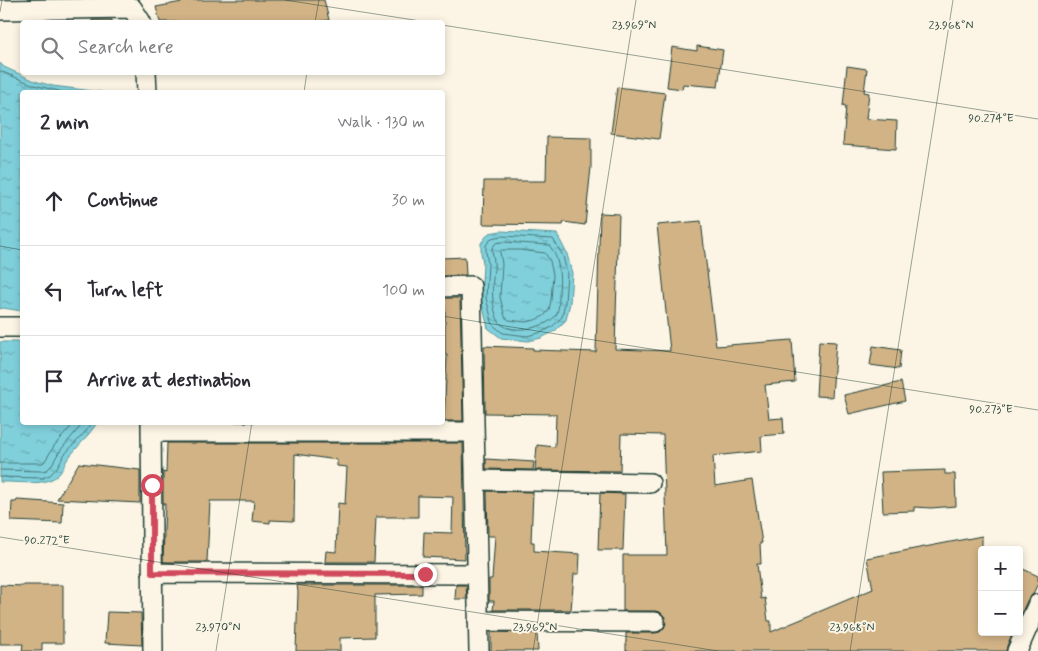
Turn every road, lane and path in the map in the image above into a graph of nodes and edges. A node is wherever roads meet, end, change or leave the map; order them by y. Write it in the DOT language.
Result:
graph roads {
  1 [pos="118,4"];
  2 [pos="0,10"];
  3 [pos="141,20"];
  4 [pos="146,75"];
  5 [pos="147,90"];
  6 [pos="445,287"];
  7 [pos="0,327"];
  8 [pos="20,327"];
  9 [pos="151,427"];
  10 [pos="474,432"];
  11 [pos="475,480"];
  12 [pos="650,483"];
  13 [pos="152,573"];
  14 [pos="477,574"];
  15 [pos="1038,604"];
  16 [pos="478,621"];
  17 [pos="655,622"];
  18 [pos="153,651"];
  19 [pos="479,651"];
  20 [pos="1017,651"];
  1 -- 2 [label="street"];
  1 -- 3 [label="street"];
  4 -- 5 [label="street"];
  6 -- 10 [label="street"];
  7 -- 8 [label="street"];
  9 -- 10 [label="street"];
  9 -- 13 [label="street"];
  10 -- 11 [label="street"];
  11 -- 12 [label="street"];
  11 -- 14 [label="street"];
  13 -- 14 [label="street"];
  13 -- 18 [label="street"];
  14 -- 16 [label="street"];
  15 -- 20 [label="street"];
  16 -- 17 [label="street"];
  16 -- 19 [label="street"];
}
